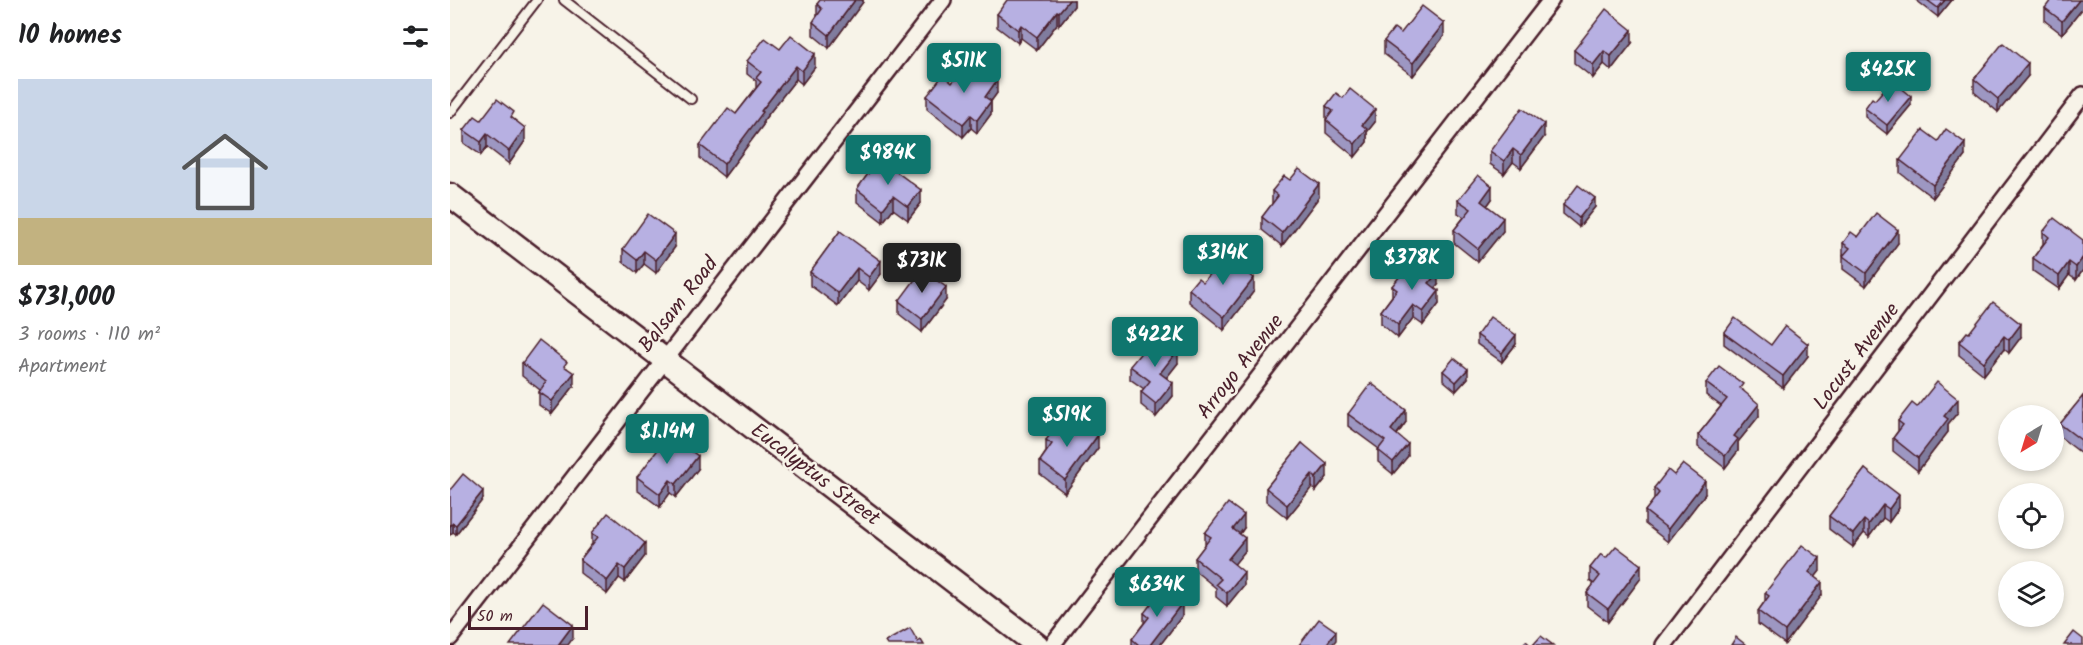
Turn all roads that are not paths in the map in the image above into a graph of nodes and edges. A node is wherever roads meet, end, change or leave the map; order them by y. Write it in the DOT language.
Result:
graph roads {
  1 [pos="537,0"];
  2 [pos="564,0"];
  3 [pos="943,0"];
  4 [pos="1551,0"];
  5 [pos="2083,95"];
  6 [pos="691,99"];
  7 [pos="450,113"];
  8 [pos="450,195"];
  9 [pos="664,359"];
  10 [pos="450,638"];
  11 [pos="1036,645"];
  12 [pos="1052,645"];
  13 [pos="1664,645"];
  1 -- 7 [label="lane"];
  2 -- 6 [label="lane"];
  3 -- 9 [label="street, Balsam Road"];
  4 -- 12 [label="street, Arroyo Avenue"];
  5 -- 13 [label="street, Locust Avenue"];
  8 -- 9 [label="main road, Eucalyptus Street"];
  9 -- 10 [label="street, Balsam Road"];
  9 -- 11 [label="main road, Eucalyptus Street"];
}
